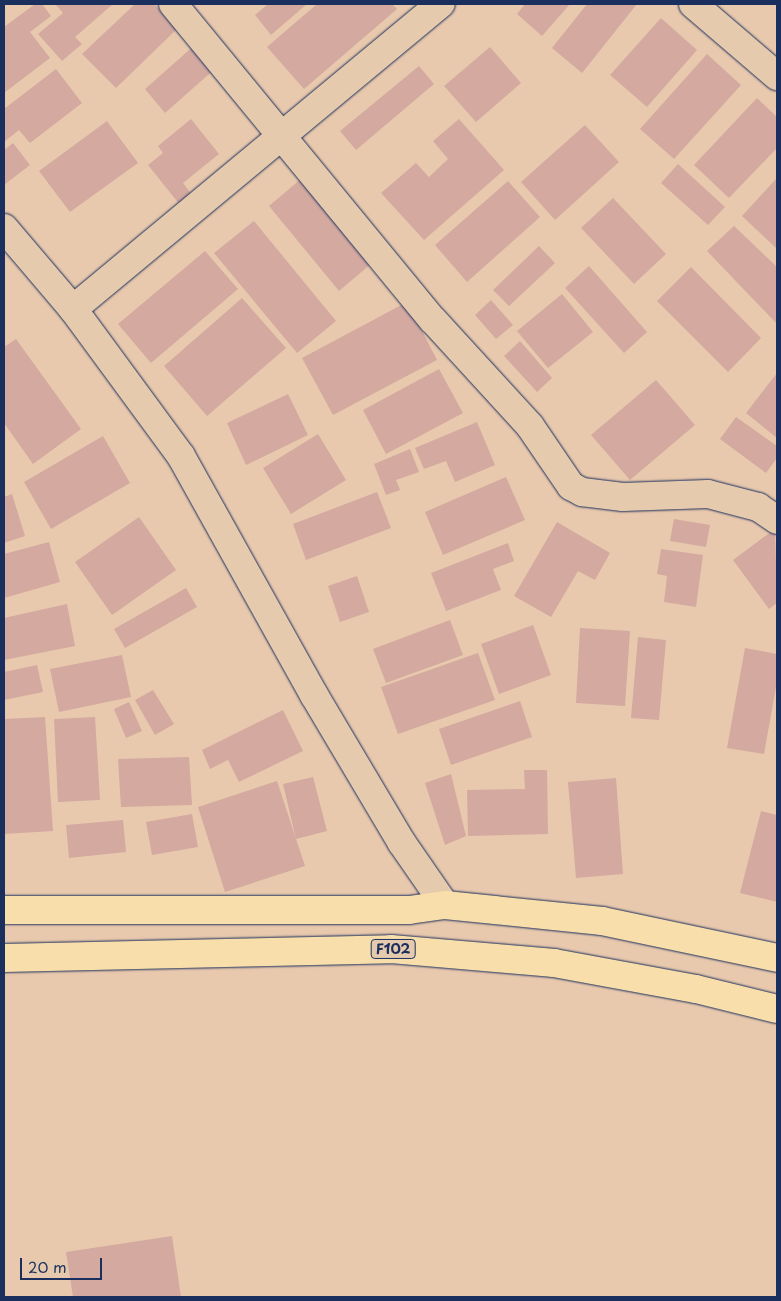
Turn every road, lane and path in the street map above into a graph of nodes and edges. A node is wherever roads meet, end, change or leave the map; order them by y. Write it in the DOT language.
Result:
graph roads {
  1 [pos="173,4"];
  2 [pos="441,4"];
  3 [pos="693,4"];
  4 [pos="777,76"];
  5 [pos="280,135"];
  6 [pos="4,228"];
  7 [pos="73,309"];
  8 [pos="777,520"];
  9 [pos="446,905"];
  10 [pos="4,910"];
  11 [pos="4,958"];
  12 [pos="777,958"];
  13 [pos="777,1009"];
  1 -- 5 [label="street"];
  2 -- 5 [label="street"];
  3 -- 4 [label="street"];
  5 -- 7 [label="street"];
  5 -- 8 [label="street"];
  6 -- 7 [label="street"];
  7 -- 9 [label="street"];
  9 -- 10 [label="main road"];
  9 -- 12 [label="main road"];
  11 -- 13 [label="main road, F102"];
}
